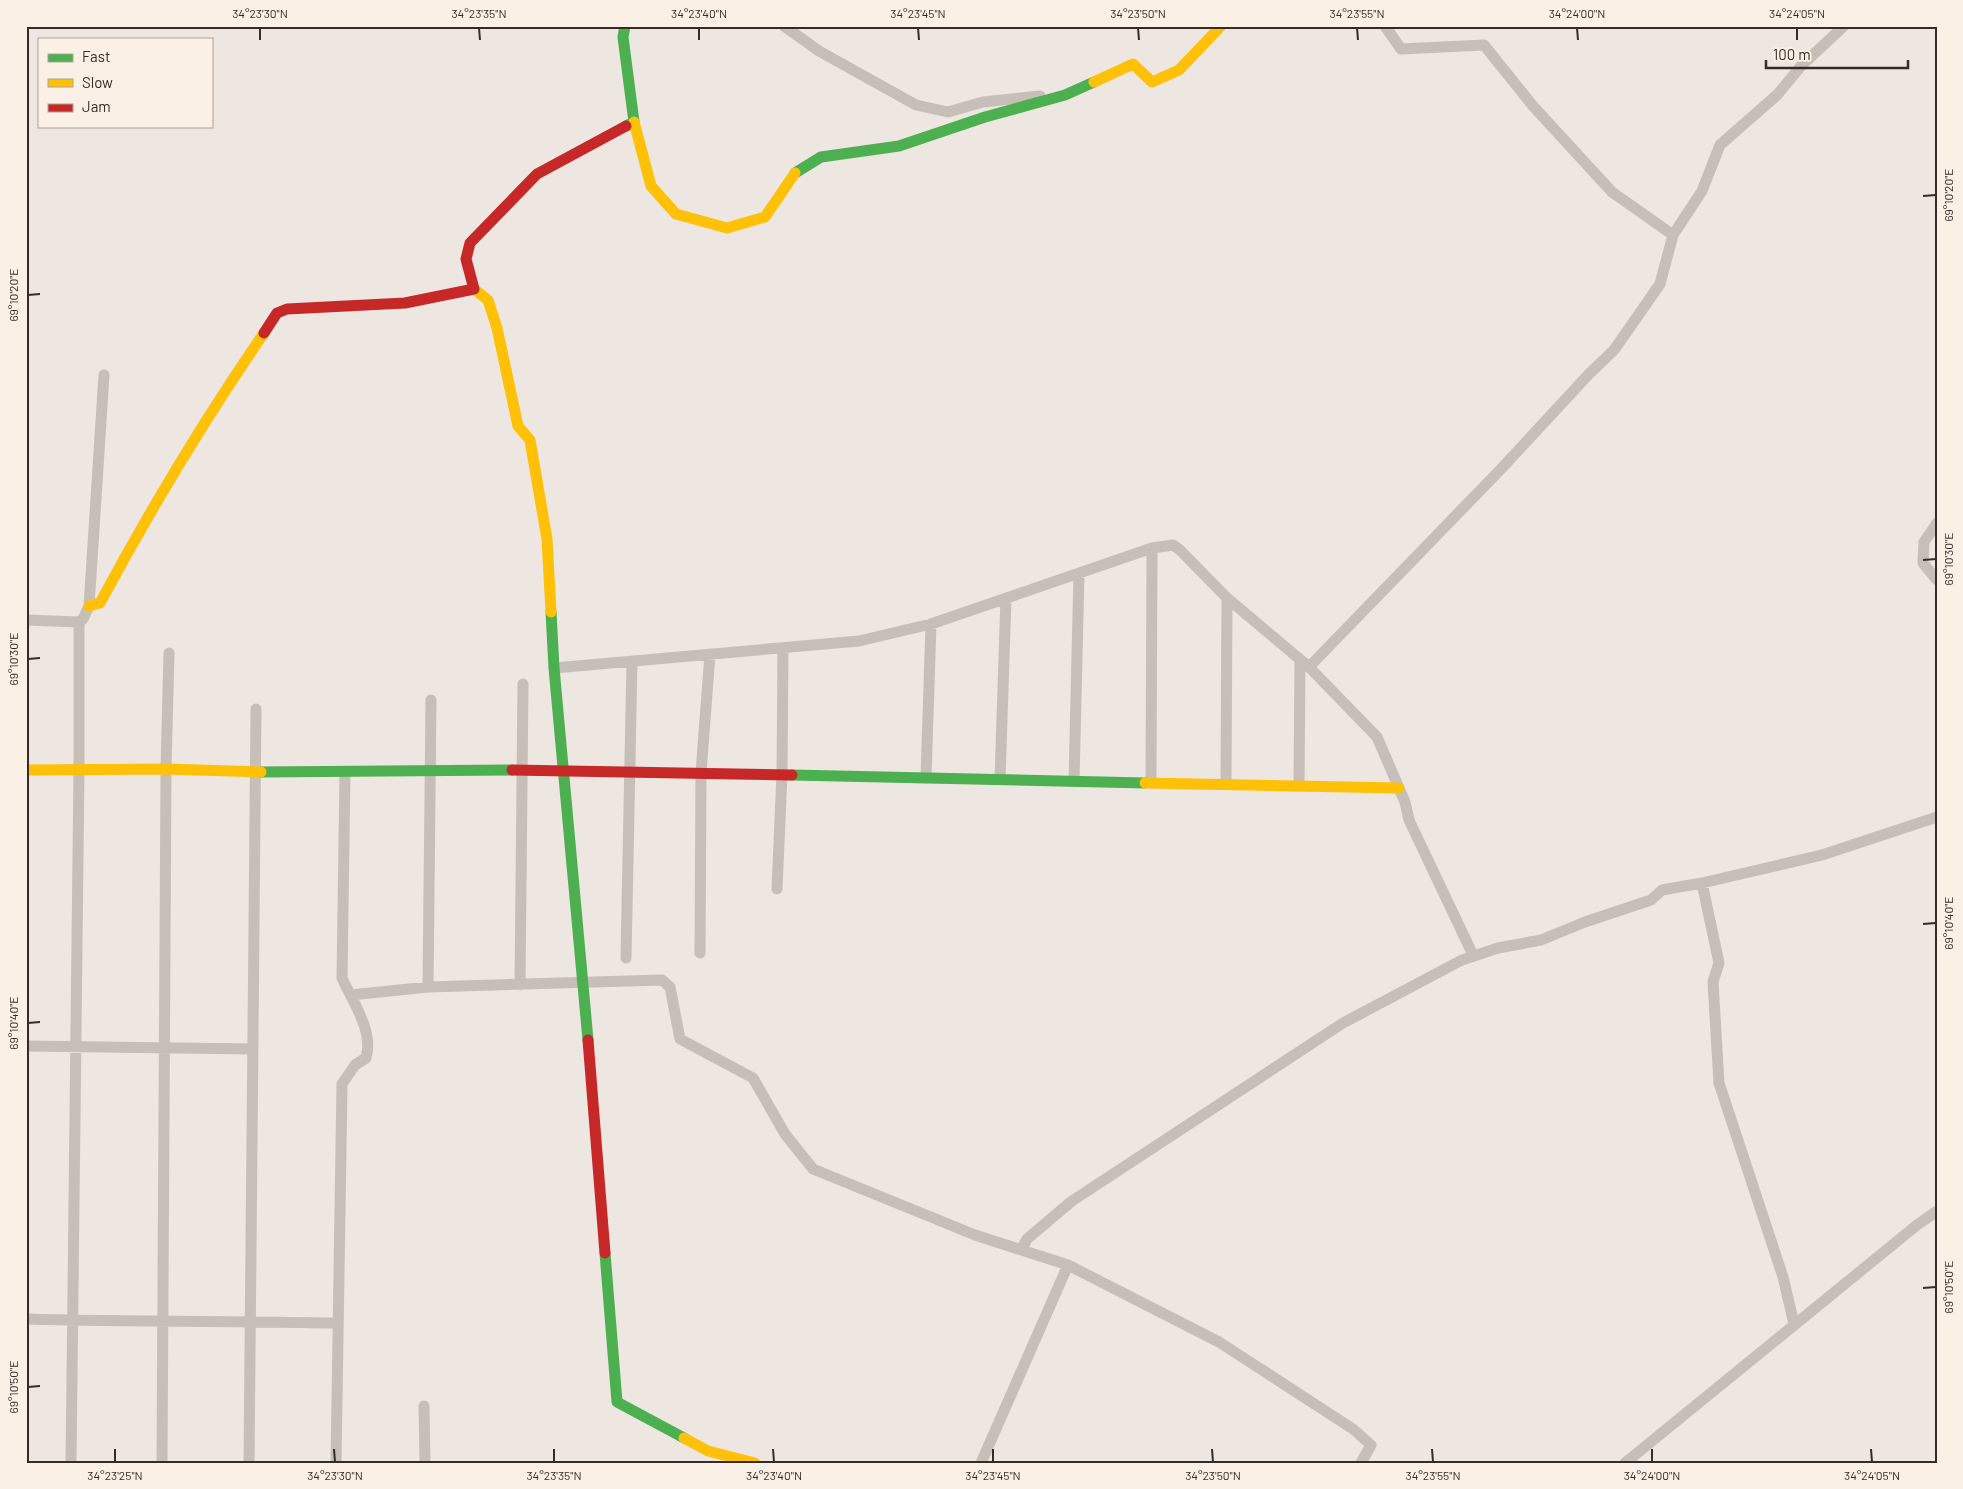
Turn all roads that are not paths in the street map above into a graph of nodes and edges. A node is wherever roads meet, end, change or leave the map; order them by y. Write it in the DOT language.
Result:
graph roads {
  1 [pos="625,26"];
  2 [pos="784,26"];
  3 [pos="1221,26"];
  4 [pos="1385,26"];
  5 [pos="1844,26"];
  6 [pos="1064,95"];
  7 [pos="634,122"];
  8 [pos="1673,235"];
  9 [pos="474,289"];
  10 [pos="104,375"];
  11 [pos="1937,523"];
  12 [pos="1152,548"];
  13 [pos="1079,573"];
  14 [pos="1937,580"];
  15 [pos="1006,598"];
  16 [pos="1227,598"];
  17 [pos="88,606"];
  18 [pos="26,620"];
  19 [pos="79,622"];
  20 [pos="931,624"];
  21 [pos="783,648"];
  22 [pos="169,653"];
  23 [pos="710,654"];
  24 [pos="632,661"];
  25 [pos="1304,663"];
  26 [pos="554,668"];
  27 [pos="523,684"];
  28 [pos="432,700"];
  29 [pos="256,708"];
  30 [pos="79,768"];
  31 [pos="166,769"];
  32 [pos="26,770"];
  33 [pos="521,770"];
  34 [pos="563,770"];
  35 [pos="631,771"];
  36 [pos="254,772"];
  37 [pos="345,772"];
  38 [pos="432,772"];
  39 [pos="701,773"];
  40 [pos="782,774"];
  41 [pos="926,778"];
  42 [pos="1000,779"];
  43 [pos="1074,781"];
  44 [pos="1151,782"];
  45 [pos="1226,784"];
  46 [pos="1300,786"];
  47 [pos="1399,788"];
  48 [pos="1937,817"];
  49 [pos="1702,883"];
  50 [pos="777,890"];
  51 [pos="700,953"];
  52 [pos="1473,955"];
  53 [pos="626,958"];
  54 [pos="584,984"];
  55 [pos="520,985"];
  56 [pos="428,987"];
  57 [pos="351,995"];
  58 [pos="26,1046"];
  59 [pos="75,1046"];
  60 [pos="164,1047"];
  61 [pos="253,1049"];
  62 [pos="1937,1211"];
  63 [pos="1021,1250"];
  64 [pos="1068,1265"];
  65 [pos="26,1319"];
  66 [pos="71,1321"];
  67 [pos="250,1321"];
  68 [pos="163,1323"];
  69 [pos="338,1323"];
  70 [pos="1794,1324"];
  71 [pos="424,1406"];
  72 [pos="71,1463"];
  73 [pos="162,1463"];
  74 [pos="248,1463"];
  75 [pos="336,1463"];
  76 [pos="425,1463"];
  77 [pos="755,1463"];
  78 [pos="981,1463"];
  79 [pos="1361,1463"];
  80 [pos="1625,1463"];
  1 -- 7 [label="street"];
  2 -- 6 [label="street"];
  3 -- 6 [label="street"];
  4 -- 8 [label="street"];
  5 -- 8 [label="street"];
  6 -- 7 [label="street"];
  7 -- 9 [label="street"];
  8 -- 25 [label="street"];
  9 -- 17 [label="street"];
  9 -- 26 [label="street"];
  10 -- 17 [label="street"];
  11 -- 14 [label="street"];
  12 -- 13 [label="street"];
  12 -- 16 [label="street"];
  12 -- 44 [label="street"];
  13 -- 15 [label="street"];
  13 -- 43 [label="street"];
  15 -- 20 [label="street"];
  15 -- 42 [label="street"];
  16 -- 25 [label="street"];
  16 -- 45 [label="street"];
  17 -- 19 [label="street"];
  18 -- 19 [label="street"];
  19 -- 30 [label="street"];
  20 -- 21 [label="street"];
  20 -- 41 [label="street"];
  21 -- 23 [label="street"];
  21 -- 40 [label="street"];
  22 -- 31 [label="street"];
  23 -- 24 [label="street"];
  23 -- 39 [label="street"];
  24 -- 26 [label="street"];
  24 -- 35 [label="street"];
  25 -- 46 [label="street"];
  25 -- 47 [label="street"];
  26 -- 34 [label="street"];
  27 -- 33 [label="street"];
  28 -- 38 [label="street"];
  29 -- 36 [label="street"];
  30 -- 31 [label="street"];
  30 -- 32 [label="street"];
  30 -- 59 [label="street"];
  31 -- 36 [label="street"];
  31 -- 60 [label="street"];
  33 -- 34 [label="street"];
  33 -- 38 [label="street"];
  33 -- 55 [label="street"];
  34 -- 35 [label="street"];
  34 -- 54 [label="street"];
  35 -- 39 [label="street"];
  35 -- 53 [label="street"];
  36 -- 37 [label="street"];
  36 -- 61 [label="street"];
  37 -- 38 [label="street"];
  37 -- 57 [label="street"];
  38 -- 56 [label="street"];
  39 -- 40 [label="street"];
  39 -- 51 [label="street"];
  40 -- 41 [label="street"];
  40 -- 50 [label="street"];
  41 -- 42 [label="street"];
  42 -- 43 [label="street"];
  43 -- 44 [label="street"];
  44 -- 45 [label="street"];
  45 -- 46 [label="street"];
  46 -- 47 [label="street"];
  47 -- 52 [label="street"];
  48 -- 49 [label="street"];
  49 -- 52 [label="street"];
  49 -- 70 [label="street"];
  52 -- 63 [label="street"];
  54 -- 55 [label="street"];
  54 -- 63 [label="street"];
  54 -- 77 [label="street"];
  55 -- 56 [label="street"];
  56 -- 57 [label="street"];
  57 -- 69 [label="street"];
  58 -- 59 [label="street"];
  59 -- 60 [label="street"];
  59 -- 66 [label="street"];
  60 -- 61 [label="street"];
  60 -- 68 [label="street"];
  61 -- 67 [label="street"];
  62 -- 70 [label="street"];
  63 -- 64 [label="street"];
  64 -- 78 [label="street"];
  64 -- 79 [label="street"];
  65 -- 66 [label="street"];
  66 -- 68 [label="street"];
  66 -- 72 [label="street"];
  67 -- 68 [label="street"];
  67 -- 69 [label="street"];
  67 -- 74 [label="street"];
  68 -- 73 [label="street"];
  69 -- 75 [label="street"];
  70 -- 80 [label="street"];
  71 -- 76 [label="street"];
}
